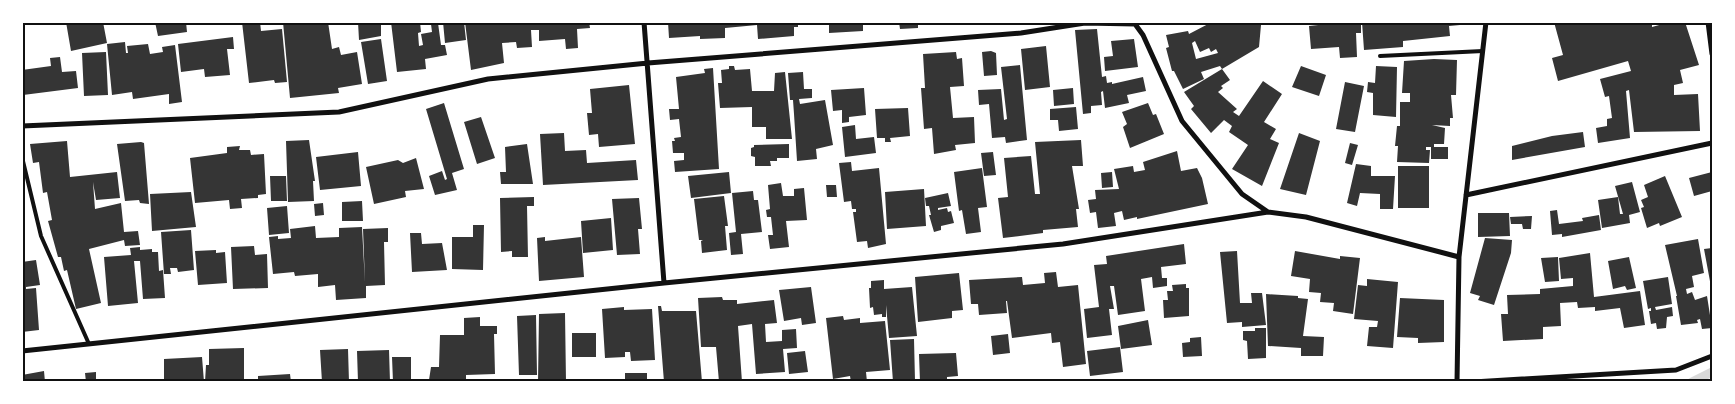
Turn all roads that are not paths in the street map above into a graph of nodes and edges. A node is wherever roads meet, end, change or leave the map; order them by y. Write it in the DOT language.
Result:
graph roads {
  1 [pos="644,22"];
  2 [pos="1486,22"];
  3 [pos="1708,22"];
  4 [pos="1085,23"];
  5 [pos="1483,51"];
  6 [pos="1712,54"];
  7 [pos="1380,56"];
  8 [pos="648,63"];
  9 [pos="22,126"];
  10 [pos="1712,143"];
  11 [pos="22,157"];
  12 [pos="1466,195"];
  13 [pos="1268,212"];
  14 [pos="1459,257"];
  15 [pos="664,283"];
  16 [pos="89,344"];
  17 [pos="22,351"];
  18 [pos="1712,356"];
  19 [pos="1457,382"];
  20 [pos="1473,382"];
  1 -- 8 [label="street"];
  2 -- 5 [label="street"];
  3 -- 6 [label="street"];
  4 -- 8 [label="street"];
  4 -- 13 [label="street"];
  5 -- 7 [label="lane"];
  5 -- 12 [label="street"];
  8 -- 9 [label="street"];
  8 -- 15 [label="street"];
  10 -- 12 [label="street"];
  11 -- 16 [label="lane"];
  12 -- 14 [label="street"];
  13 -- 14 [label="street"];
  13 -- 15 [label="street"];
  14 -- 19 [label="street"];
  15 -- 16 [label="street"];
  16 -- 17 [label="street"];
  18 -- 20 [label="street"];
}
